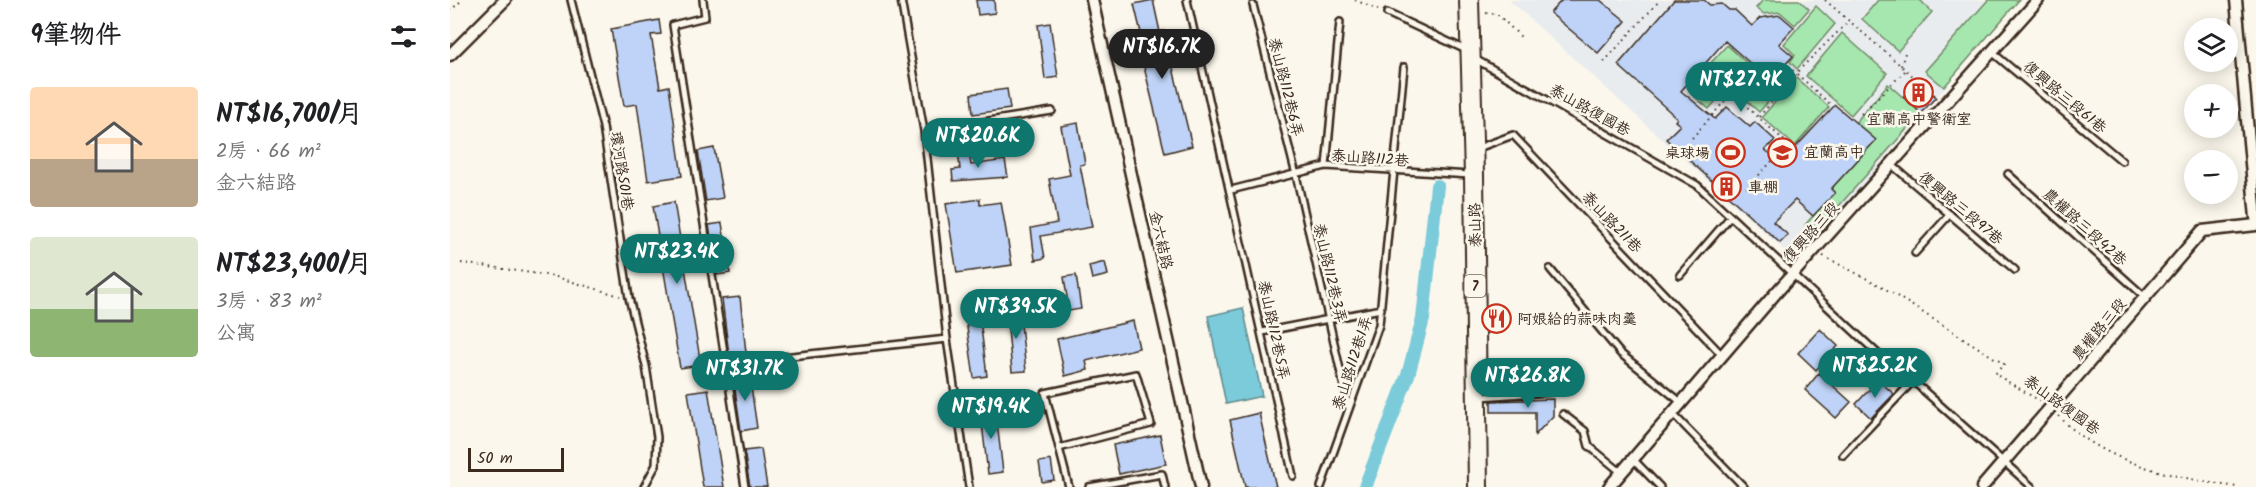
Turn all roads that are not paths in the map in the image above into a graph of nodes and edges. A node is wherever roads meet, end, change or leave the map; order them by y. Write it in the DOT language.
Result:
graph roads {
  1 [pos="505,0"];
  2 [pos="571,0"];
  3 [pos="703,0"];
  4 [pos="901,0"];
  5 [pos="1092,0"];
  6 [pos="1187,0"];
  7 [pos="2038,0"];
  8 [pos="2236,0"];
  9 [pos="1253,5"];
  10 [pos="1469,5"];
  11 [pos="1387,13"];
  12 [pos="1340,22"];
  13 [pos="1992,52"];
  14 [pos="1471,54"];
  15 [pos="450,55"];
  16 [pos="1404,67"];
  17 [pos="1052,111"];
  18 [pos="924,130"];
  19 [pos="1473,150"];
  20 [pos="2122,161"];
  21 [pos="1892,165"];
  22 [pos="1326,166"];
  23 [pos="1395,172"];
  24 [pos="2008,174"];
  25 [pos="1296,175"];
  26 [pos="1474,175"];
  27 [pos="1231,190"];
  28 [pos="1950,214"];
  29 [pos="1730,217"];
  30 [pos="2256,218"];
  31 [pos="2256,225"];
  32 [pos="1915,253"];
  33 [pos="1550,268"];
  34 [pos="2015,270"];
  35 [pos="1680,275"];
  36 [pos="1793,275"];
  37 [pos="2145,298"];
  38 [pos="1381,309"];
  39 [pos="1328,319"];
  40 [pos="1262,332"];
  41 [pos="947,339"];
  42 [pos="1723,356"];
  43 [pos="727,363"];
  44 [pos="1913,381"];
  45 [pos="1550,392"];
  46 [pos="1477,397"];
  47 [pos="1682,403"];
  48 [pos="1349,411"];
  49 [pos="1563,414"];
  50 [pos="1672,414"];
  51 [pos="1059,448"];
  52 [pos="1844,455"];
  53 [pos="1633,459"];
  54 [pos="2004,462"];
  55 [pos="1622,473"];
  56 [pos="1293,476"];
  57 [pos="644,487"];
  58 [pos="745,487"];
  59 [pos="969,487"];
  60 [pos="1069,487"];
  61 [pos="1089,487"];
  62 [pos="1165,487"];
  63 [pos="1202,487"];
  64 [pos="1321,487"];
  65 [pos="1478,487"];
  66 [pos="1609,487"];
  67 [pos="1660,487"];
  68 [pos="1744,487"];
  69 [pos="1982,487"];
  70 [pos="2032,487"];
  1 -- 15 [label="street"];
  2 -- 57 [label="lane, 環河路501巷"];
  3 -- 43 [label="lane"];
  4 -- 18 [label="lane"];
  5 -- 63 [label="street, 金六結路"];
  6 -- 27 [label="lane, 泰山路112巷5弄"];
  7 -- 13 [label="street, 復興路三段"];
  8 -- 30 [label="street"];
  9 -- 25 [label="lane, 泰山路112巷6弄"];
  10 -- 14 [label="main road, 泰山路 / 7"];
  11 -- 14 [label="lane, 泰山路復國巷"];
  12 -- 22 [label="lane"];
  13 -- 20 [label="lane, 復興路三段61巷"];
  13 -- 21 [label="street, 復興路三段"];
  14 -- 19 [label="main road, 泰山路 / 7"];
  14 -- 29 [label="lane, 泰山路復國巷"];
  16 -- 23 [label="lane, 泰山路112巷1弄"];
  17 -- 18 [label="lane"];
  18 -- 41 [label="lane"];
  19 -- 26 [label="main road, 泰山路 / 7"];
  19 -- 42 [label="lane, 泰山路211巷"];
  21 -- 28 [label="lane, 復興路三段97巷"];
  21 -- 36 [label="street, 復興路三段"];
  22 -- 23 [label="lane, 泰山路112巷"];
  22 -- 25 [label="lane, 泰山路112巷"];
  23 -- 26 [label="lane, 泰山路112巷"];
  23 -- 38 [label="lane, 泰山路112巷1弄"];
  24 -- 37 [label="lane, 農權路三段42巷"];
  25 -- 27 [label="lane, 泰山路112巷"];
  25 -- 39 [label="lane, 泰山路112巷3弄"];
  26 -- 46 [label="main road, 泰山路 / 7"];
  27 -- 40 [label="lane, 泰山路112巷5弄"];
  28 -- 32 [label="lane"];
  28 -- 34 [label="lane, 復興路三段97巷"];
  29 -- 35 [label="lane"];
  29 -- 36 [label="lane, 泰山路復國巷"];
  31 -- 37 [label="street, 農權路三段"];
  33 -- 47 [label="lane"];
  36 -- 42 [label="street, 復興路三段"];
  36 -- 44 [label="lane, 泰山路復國巷"];
  37 -- 54 [label="street, 農權路三段"];
  38 -- 39 [label="lane"];
  38 -- 48 [label="lane, 泰山路112巷1弄"];
  39 -- 40 [label="lane"];
  39 -- 48 [label="lane, 泰山路112巷3弄"];
  40 -- 56 [label="lane, 泰山路112巷5弄"];
  41 -- 43 [label="lane"];
  41 -- 59 [label="lane"];
  42 -- 47 [label="street, 復興路三段"];
  43 -- 58 [label="lane"];
  44 -- 52 [label="lane"];
  44 -- 54 [label="lane, 泰山路復國巷"];
  45 -- 46 [label="lane"];
  46 -- 65 [label="main road, 泰山路 / 7"];
  47 -- 50 [label="street, 復興路三段"];
  48 -- 64 [label="lane, 泰山路112巷1弄"];
  49 -- 55 [label="lane"];
  50 -- 53 [label="street, 復興路三段"];
  50 -- 68 [label="lane"];
  51 -- 51 [label="lane"];
  51 -- 60 [label="lane"];
  53 -- 55 [label="street, 復興路三段"];
  53 -- 67 [label="lane"];
  54 -- 69 [label="street, 農權路三段"];
  54 -- 70 [label="lane, 泰山路復國巷"];
  55 -- 66 [label="street, 復興路三段"];
  61 -- 62 [label="lane"];
}
